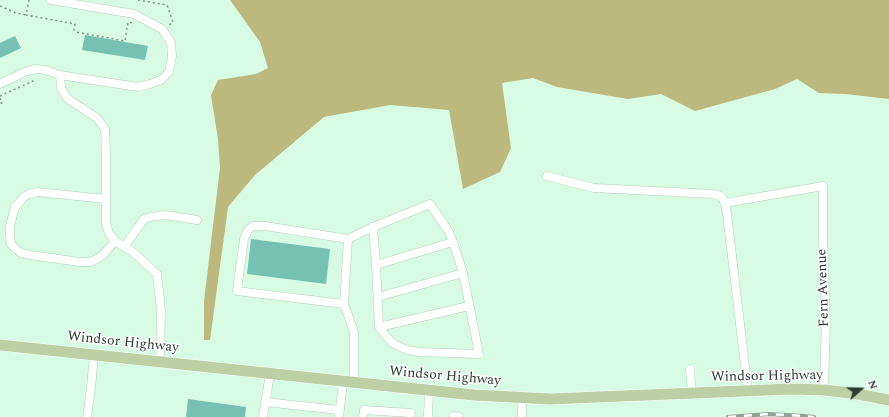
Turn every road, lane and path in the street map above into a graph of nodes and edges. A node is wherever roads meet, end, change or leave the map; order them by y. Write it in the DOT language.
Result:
graph roads {
  1 [pos="29,0"];
  2 [pos="51,0"];
  3 [pos="138,0"];
  4 [pos="0,6"];
  5 [pos="26,15"];
  6 [pos="136,24"];
  7 [pos="163,30"];
  8 [pos="29,70"];
  9 [pos="60,75"];
  10 [pos="0,84"];
  11 [pos="0,97"];
  12 [pos="0,104"];
  13 [pos="547,176"];
  14 [pos="106,199"];
  15 [pos="725,203"];
  16 [pos="197,220"];
  17 [pos="374,227"];
  18 [pos="348,239"];
  19 [pos="115,242"];
  20 [pos="453,242"];
  21 [pos="124,247"];
  22 [pos="376,265"];
  23 [pos="463,273"];
  24 [pos="378,297"];
  25 [pos="344,304"];
  26 [pos="470,306"];
  27 [pos="379,327"];
  28 [pos="0,345"];
  29 [pos="94,355"];
  30 [pos="160,362"];
  31 [pos="690,369"];
  32 [pos="270,374"];
  33 [pos="348,382"];
  34 [pos="824,390"];
  35 [pos="429,391"];
  36 [pos="748,391"];
  37 [pos="692,393"];
  38 [pos="522,398"];
  39 [pos="889,400"];
  40 [pos="265,402"];
  41 [pos="339,414"];
  42 [pos="387,414"];
  43 [pos="87,417"];
  44 [pos="263,417"];
  45 [pos="363,417"];
  46 [pos="410,417"];
  47 [pos="428,417"];
  48 [pos="453,417"];
  49 [pos="459,417"];
  50 [pos="522,417"];
  1 -- 5 [label="path"];
  2 -- 7 [label="street"];
  3 -- 7 [label="path"];
  4 -- 5 [label="path"];
  5 -- 6 [label="path"];
  7 -- 9 [label="street"];
  8 -- 9 [label="street"];
  8 -- 10 [label="street"];
  8 -- 11 [label="path"];
  9 -- 14 [label="street"];
  11 -- 12 [label="path"];
  13 -- 15 [label="street"];
  14 -- 19 [label="street"];
  14 -- 19 [label="street"];
  15 -- 34 [label="street, Fern Avenue"];
  15 -- 36 [label="street"];
  16 -- 21 [label="street"];
  17 -- 18 [label="street"];
  17 -- 20 [label="street"];
  17 -- 22 [label="street"];
  18 -- 25 [label="street"];
  18 -- 25 [label="street"];
  19 -- 21 [label="street"];
  20 -- 22 [label="street"];
  20 -- 23 [label="street"];
  21 -- 30 [label="street"];
  22 -- 24 [label="street"];
  23 -- 24 [label="street"];
  23 -- 26 [label="street"];
  24 -- 27 [label="street"];
  25 -- 33 [label="street"];
  26 -- 27 [label="street"];
  26 -- 27 [label="street"];
  28 -- 29 [label="main road, Windsor Highway"];
  29 -- 30 [label="main road, Windsor Highway"];
  29 -- 43 [label="street"];
  30 -- 32 [label="main road, Windsor Highway"];
  31 -- 37 [label="street"];
  32 -- 33 [label="main road, Windsor Highway"];
  32 -- 40 [label="street"];
  33 -- 35 [label="main road, Windsor Highway"];
  33 -- 41 [label="street"];
  34 -- 36 [label="main road, Windsor Highway"];
  34 -- 39 [label="main road, Windsor Highway"];
  35 -- 38 [label="main road, Windsor Highway"];
  35 -- 47 [label="street"];
  36 -- 37 [label="main road, Windsor Highway"];
  37 -- 38 [label="main road, Windsor Highway"];
  38 -- 50 [label="street"];
  40 -- 41 [label="street"];
  40 -- 44 [label="street"];
  42 -- 45 [label="street"];
  42 -- 46 [label="street"];
  48 -- 49 [label="street"];
}
